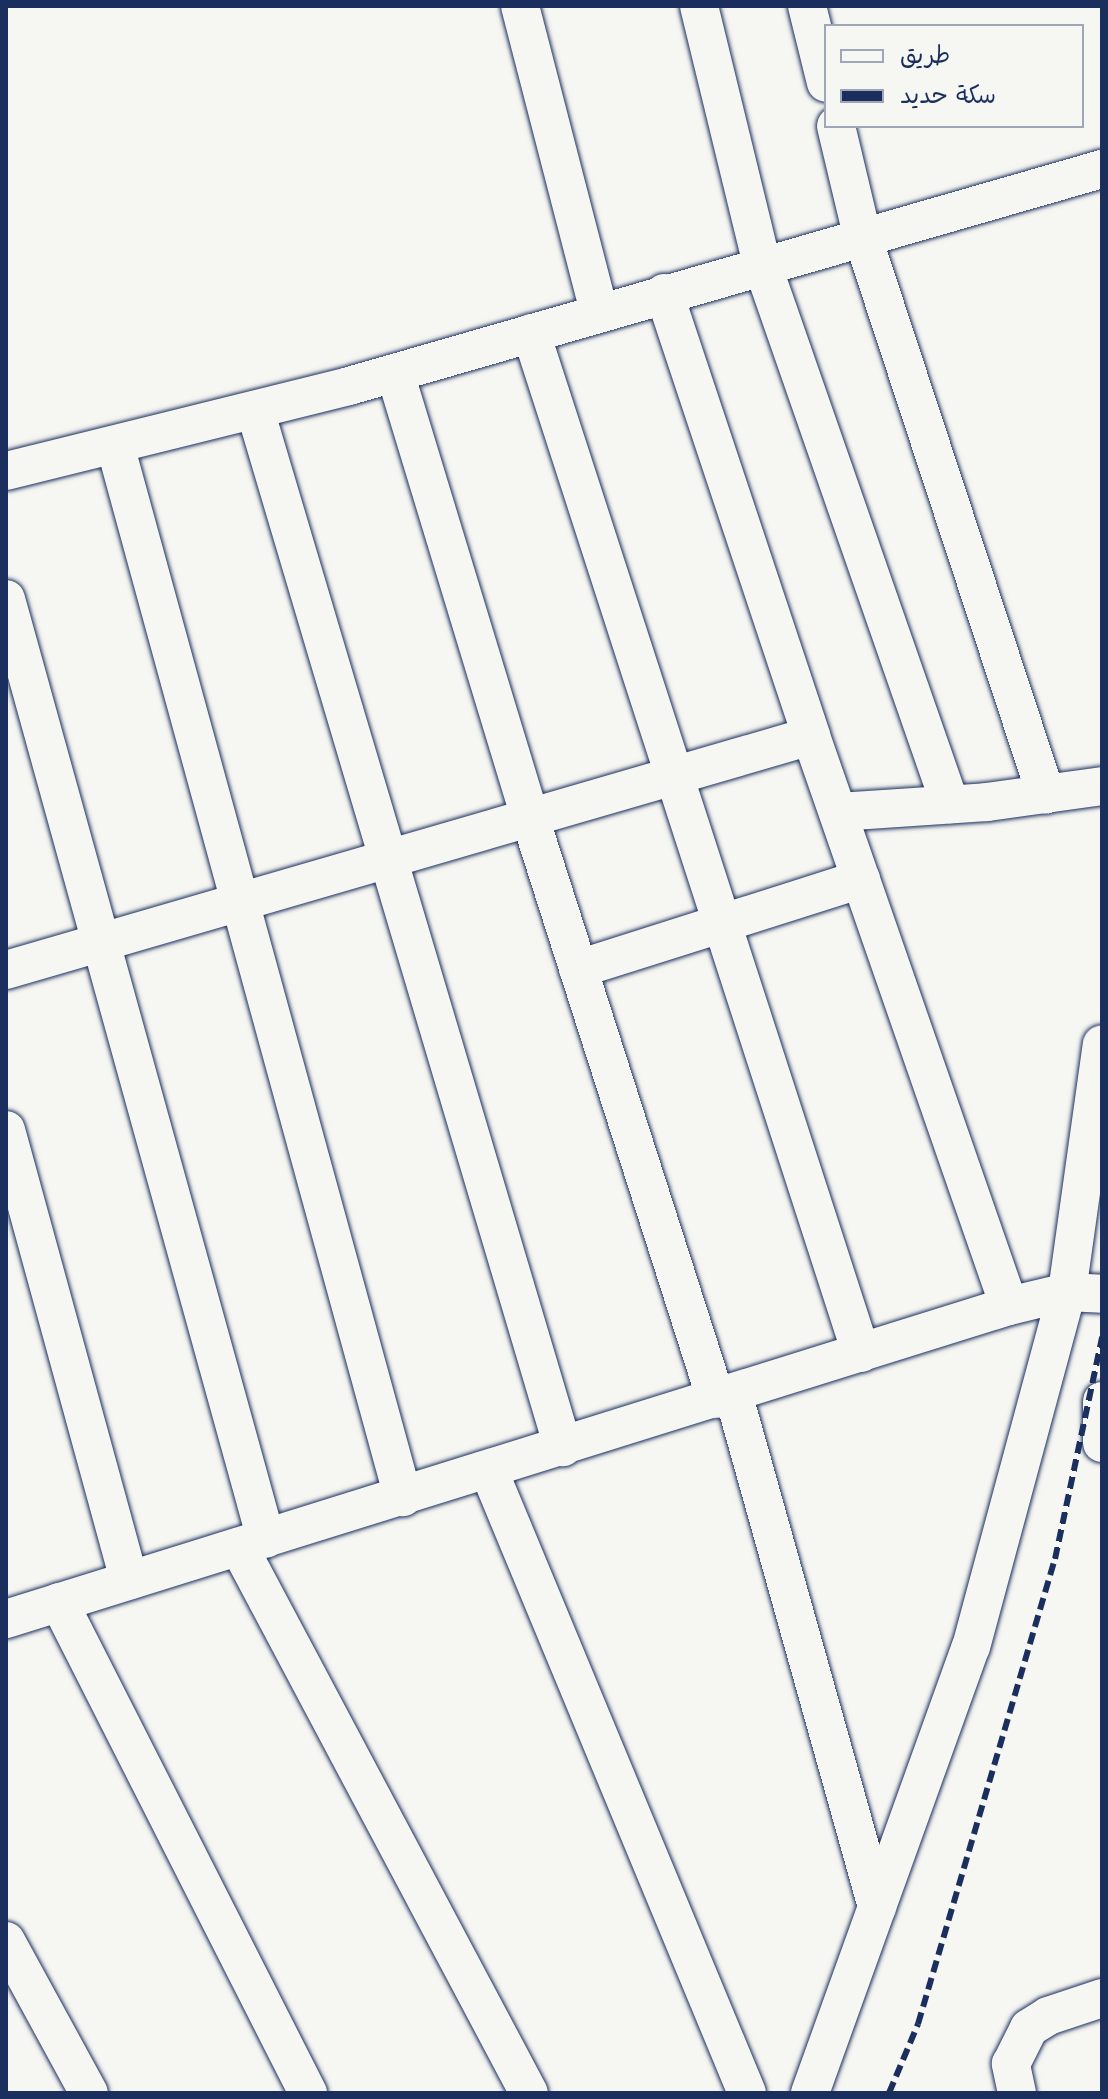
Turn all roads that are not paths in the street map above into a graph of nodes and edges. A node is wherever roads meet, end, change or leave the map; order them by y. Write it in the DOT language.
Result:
graph roads {
  1 [pos="520,6"];
  2 [pos="699,6"];
  3 [pos="807,6"];
  4 [pos="824,75"];
  5 [pos="836,128"];
  6 [pos="1102,169"];
  7 [pos="862,235"];
  8 [pos="762,264"];
  9 [pos="664,293"];
  10 [pos="599,312"];
  11 [pos="531,333"];
  12 [pos="395,373"];
  13 [pos="255,410"];
  14 [pos="115,445"];
  15 [pos="6,471"];
  16 [pos="6,599"];
  17 [pos="811,736"];
  18 [pos="671,777"];
  19 [pos="1102,786"];
  20 [pos="1046,795"];
  21 [pos="950,804"];
  22 [pos="838,812"];
  23 [pos="530,818"];
  24 [pos="387,859"];
  25 [pos="861,879"];
  26 [pos="241,902"];
  27 [pos="720,924"];
  28 [pos="98,943"];
  29 [pos="578,969"];
  30 [pos="6,970"];
  31 [pos="1102,1044"];
  32 [pos="6,1130"];
  33 [pos="1085,1293"];
  34 [pos="1009,1306"];
  35 [pos="861,1353"];
  36 [pos="724,1396"];
  37 [pos="1102,1401"];
  38 [pos="1102,1443"];
  39 [pos="563,1447"];
  40 [pos="489,1471"];
  41 [pos="403,1497"];
  42 [pos="252,1543"];
  43 [pos="129,1580"];
  44 [pos="59,1602"];
  45 [pos="6,1619"];
  46 [pos="877,1907"];
  47 [pos="6,1941"];
  48 [pos="1102,1998"];
  49 [pos="89,2093"];
  50 [pos="308,2093"];
  51 [pos="529,2093"];
  52 [pos="747,2093"];
  53 [pos="810,2093"];
  54 [pos="1017,2093"];
  1 -- 10 [label="street"];
  2 -- 8 [label="street"];
  3 -- 4 [label="street"];
  5 -- 7 [label="street"];
  6 -- 7 [label="street"];
  7 -- 8 [label="street"];
  7 -- 20 [label="street"];
  8 -- 9 [label="street"];
  8 -- 21 [label="street"];
  9 -- 10 [label="street"];
  9 -- 17 [label="street"];
  10 -- 11 [label="street"];
  11 -- 12 [label="street"];
  11 -- 18 [label="street"];
  12 -- 13 [label="street"];
  12 -- 23 [label="street"];
  13 -- 14 [label="street"];
  13 -- 24 [label="street"];
  14 -- 15 [label="street"];
  14 -- 26 [label="street"];
  16 -- 28 [label="street"];
  17 -- 18 [label="street"];
  17 -- 22 [label="street"];
  18 -- 23 [label="street"];
  18 -- 27 [label="street"];
  19 -- 20 [label="street"];
  20 -- 21 [label="street"];
  21 -- 22 [label="street"];
  22 -- 25 [label="street"];
  23 -- 24 [label="street"];
  23 -- 29 [label="street"];
  24 -- 26 [label="street"];
  24 -- 39 [label="street"];
  25 -- 27 [label="street"];
  25 -- 34 [label="street"];
  26 -- 28 [label="street"];
  26 -- 41 [label="street"];
  27 -- 29 [label="street"];
  27 -- 35 [label="street"];
  28 -- 30 [label="street"];
  28 -- 42 [label="street"];
  29 -- 36 [label="street"];
  31 -- 33 [label="street"];
  32 -- 43 [label="street"];
  33 -- 34 [label="street"];
  33 -- 46 [label="street"];
  34 -- 35 [label="street"];
  35 -- 36 [label="street"];
  36 -- 39 [label="street"];
  36 -- 46 [label="street"];
  37 -- 38 [label="street"];
  39 -- 40 [label="street"];
  40 -- 41 [label="street"];
  40 -- 52 [label="street"];
  41 -- 42 [label="street"];
  42 -- 43 [label="street"];
  42 -- 51 [label="street"];
  43 -- 44 [label="street"];
  44 -- 45 [label="street"];
  44 -- 50 [label="street"];
  46 -- 53 [label="street"];
  47 -- 49 [label="street"];
  48 -- 54 [label="street"];
}
